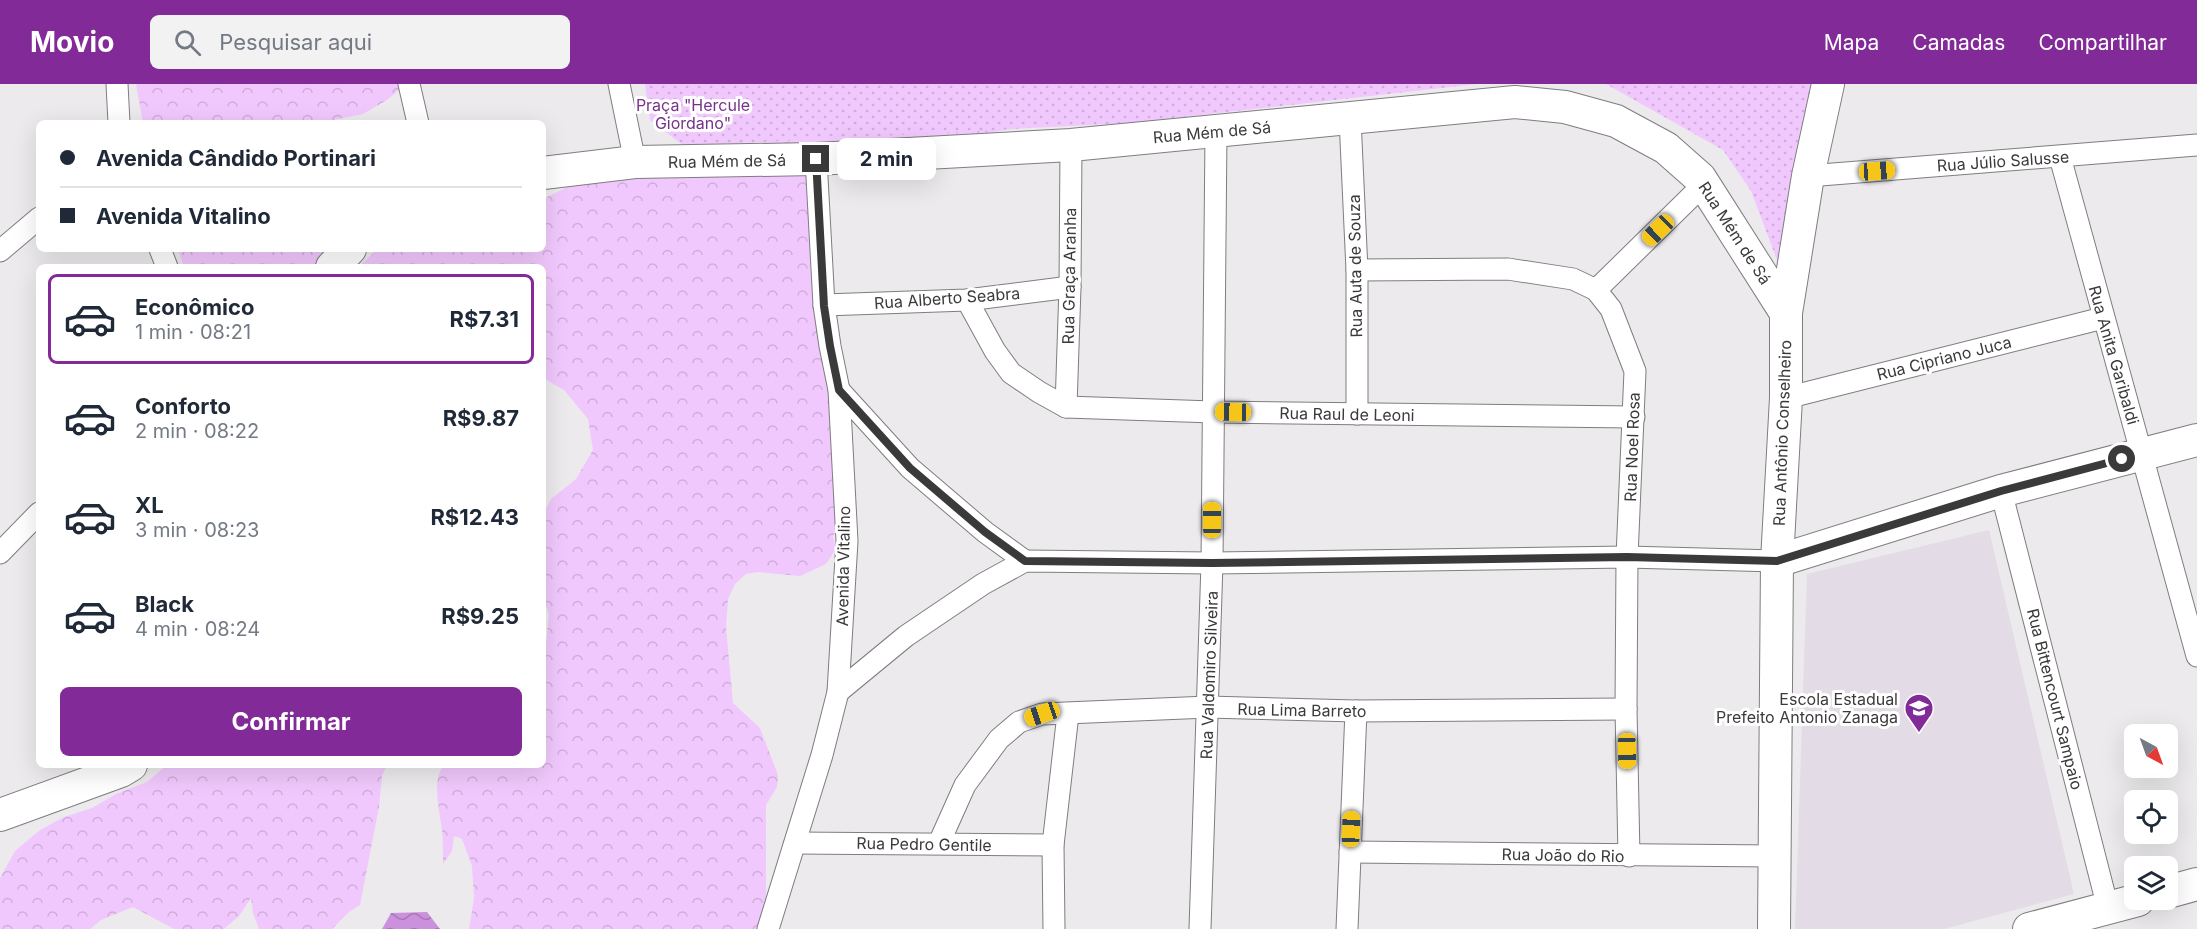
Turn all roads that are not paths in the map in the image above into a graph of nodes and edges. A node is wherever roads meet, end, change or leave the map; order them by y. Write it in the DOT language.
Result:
graph roads {
  1 [pos="117,84"];
  2 [pos="409,84"];
  3 [pos="619,84"];
  4 [pos="1828,84"];
  5 [pos="1350,119"];
  6 [pos="119,120"];
  7 [pos="417,120"];
  8 [pos="1216,132"];
  9 [pos="1071,145"];
  10 [pos="2197,145"];
  11 [pos="2060,157"];
  12 [pos="816,159"];
  13 [pos="635,162"];
  14 [pos="546,173"];
  15 [pos="1808,176"];
  16 [pos="1704,184"];
  17 [pos="36,221"];
  18 [pos="0,251"];
  19 [pos="347,252"];
  20 [pos="335,264"];
  21 [pos="1357,270"];
  22 [pos="1070,287"];
  23 [pos="1596,290"];
  24 [pos="967,300"];
  25 [pos="824,306"];
  26 [pos="1786,313"];
  27 [pos="2103,318"];
  28 [pos="839,390"];
  29 [pos="1786,398"];
  30 [pos="1066,407"];
  31 [pos="1213,412"];
  32 [pos="1358,414"];
  33 [pos="1634,417"];
  34 [pos="2197,440"];
  35 [pos="2142,454"];
  36 [pos="2001,491"];
  37 [pos="36,516"];
  38 [pos="0,553"];
  39 [pos="1627,557"];
  40 [pos="1025,561"];
  41 [pos="1777,561"];
  42 [pos="1212,563"];
  43 [pos="2188,587"];
  44 [pos="2197,656"];
  45 [pos="838,692"];
  46 [pos="1208,707"];
  47 [pos="1626,709"];
  48 [pos="1356,711"];
  49 [pos="1068,714"];
  50 [pos="126,768"];
  51 [pos="0,815"];
  52 [pos="795,843"];
  53 [pos="939,843"];
  54 [pos="1053,845"];
  55 [pos="1350,852"];
  56 [pos="1629,856"];
  57 [pos="1775,856"];
  58 [pos="2197,884"];
  59 [pos="2178,889"];
  60 [pos="2124,904"];
  61 [pos="2108,908"];
  62 [pos="768,929"];
  63 [pos="1054,929"];
  64 [pos="1200,929"];
  65 [pos="1347,929"];
  66 [pos="1774,929"];
  67 [pos="2029,929"];
  1 -- 6 [label="street"];
  2 -- 7 [label="street"];
  3 -- 13 [label="street"];
  4 -- 15 [label="street, Rua Antônio Conselheiro"];
  5 -- 8 [label="street, Rua Mém de Sá"];
  5 -- 16 [label="street, Rua Mém de Sá"];
  5 -- 21 [label="street, Rua Auta de Souza"];
  8 -- 9 [label="street, Rua Mém de Sá"];
  8 -- 31 [label="street, Rua Valdomiro Silveira"];
  9 -- 12 [label="street, Rua Mém de Sá"];
  9 -- 22 [label="street, Rua Graça Aranha"];
  10 -- 11 [label="street, Rua Júlio Salusse"];
  11 -- 15 [label="street, Rua Júlio Salusse"];
  11 -- 27 [label="street, Rua Anita Garibaldi"];
  12 -- 13 [label="street, Rua Mém de Sá"];
  12 -- 25 [label="street, Avenida Vitalino"];
  13 -- 14 [label="street, Rua Mém de Sá"];
  15 -- 26 [label="street, Rua Antônio Conselheiro"];
  16 -- 23 [label="street"];
  16 -- 26 [label="street, Rua Mém de Sá"];
  17 -- 18 [label="street"];
  19 -- 20 [label="street"];
  21 -- 23 [label="street"];
  21 -- 32 [label="street, Rua Auta de Souza"];
  22 -- 24 [label="street, Rua Alberto Seabra"];
  22 -- 30 [label="street, Rua Graça Aranha"];
  23 -- 33 [label="street, Rua Noel Rosa"];
  24 -- 25 [label="street, Rua Alberto Seabra"];
  24 -- 30 [label="street, Rua Raul de Leoni"];
  25 -- 28 [label="street, Avenida Vitalino"];
  26 -- 29 [label="street, Rua Antônio Conselheiro"];
  27 -- 29 [label="street, Rua Cipriano Juca"];
  27 -- 35 [label="street, Rua Anita Garibaldi"];
  28 -- 40 [label="street"];
  28 -- 45 [label="street, Avenida Vitalino"];
  29 -- 41 [label="street, Rua Antônio Conselheiro"];
  30 -- 31 [label="street, Rua Raul de Leoni"];
  31 -- 32 [label="street, Rua Raul de Leoni"];
  31 -- 42 [label="street, Rua Valdomiro Silveira"];
  32 -- 33 [label="street, Rua Raul de Leoni"];
  33 -- 39 [label="street, Rua Noel Rosa"];
  34 -- 35 [label="street"];
  35 -- 36 [label="street"];
  35 -- 43 [label="street, Rua Anita Garibaldi"];
  36 -- 41 [label="street"];
  36 -- 61 [label="street, Rua Bittencourt Sampaio"];
  37 -- 38 [label="street"];
  39 -- 41 [label="street"];
  39 -- 42 [label="street"];
  39 -- 47 [label="street, Rua Noel Rosa"];
  40 -- 42 [label="street"];
  40 -- 45 [label="street"];
  41 -- 57 [label="street, Rua Antônio Conselheiro"];
  42 -- 46 [label="street, Rua Valdomiro Silveira"];
  43 -- 44 [label="street, Rua Anita Garibaldi"];
  45 -- 52 [label="street, Avenida Vitalino"];
  46 -- 48 [label="street, Rua Lima Barreto"];
  46 -- 49 [label="street, Rua Lima Barreto"];
  46 -- 64 [label="street, Rua Valdomiro Silveira"];
  47 -- 48 [label="street, Rua Lima Barreto"];
  47 -- 56 [label="street, Rua Noel Rosa"];
  48 -- 55 [label="street"];
  49 -- 53 [label="street, Rua Lima Barreto"];
  49 -- 54 [label="street"];
  50 -- 51 [label="street"];
  52 -- 53 [label="street, Rua Pedro Gentile"];
  52 -- 62 [label="street, Avenida Vitalino"];
  53 -- 54 [label="street, Rua Pedro Gentile"];
  54 -- 63 [label="street"];
  55 -- 56 [label="street, Rua João do Rio"];
  55 -- 65 [label="street"];
  56 -- 57 [label="street, Rua João do Rio"];
  57 -- 66 [label="street, Rua Antônio Conselheiro"];
  58 -- 59 [label="street"];
  60 -- 61 [label="street"];
  61 -- 67 [label="street"];
}
